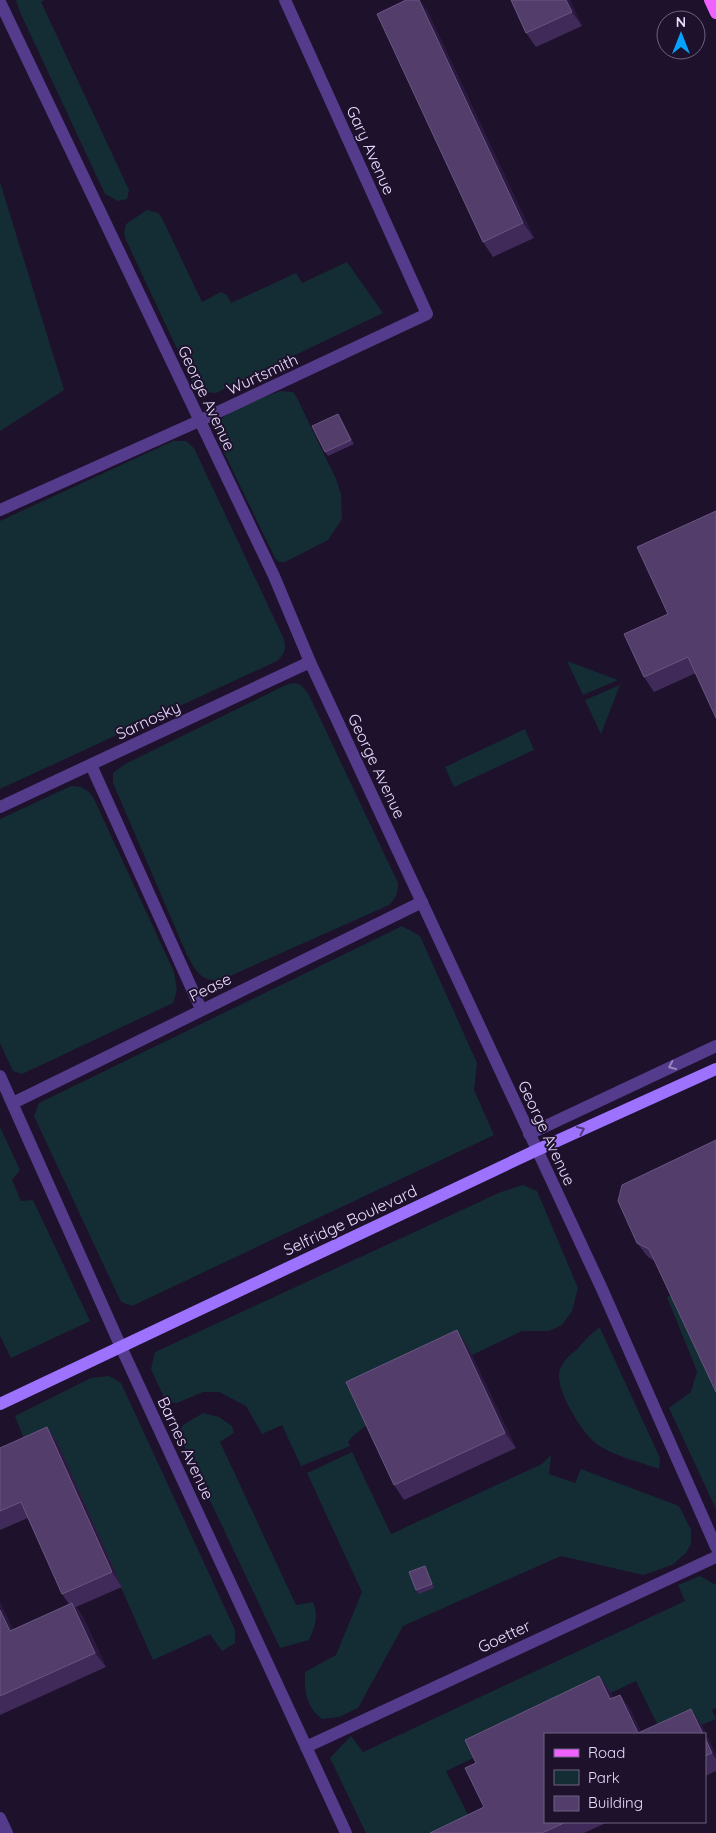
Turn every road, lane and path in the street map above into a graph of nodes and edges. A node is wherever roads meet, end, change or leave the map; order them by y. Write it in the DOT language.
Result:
graph roads {
  1 [pos="285,0"];
  2 [pos="710,0"];
  3 [pos="0,2"];
  4 [pos="716,13"];
  5 [pos="428,314"];
  6 [pos="199,421"];
  7 [pos="0,510"];
  8 [pos="310,662"];
  9 [pos="91,765"];
  10 [pos="0,807"];
  11 [pos="422,902"];
  12 [pos="202,1009"];
  13 [pos="716,1046"];
  14 [pos="716,1069"];
  15 [pos="0,1076"];
  16 [pos="13,1103"];
  17 [pos="529,1134"];
  18 [pos="537,1150"];
  19 [pos="121,1347"];
  20 [pos="0,1404"];
  21 [pos="716,1547"];
  22 [pos="716,1557"];
  23 [pos="306,1747"];
  24 [pos="0,1818"];
  25 [pos="7,1833"];
  26 [pos="346,1833"];
  1 -- 5 [label="street, Gary Avenue"];
  2 -- 4 [label="main road"];
  3 -- 6 [label="street, George Avenue"];
  5 -- 6 [label="street, Wurtsmith"];
  6 -- 7 [label="street, Wurtsmith"];
  6 -- 8 [label="street, George Avenue"];
  8 -- 9 [label="street, Sarnosky"];
  8 -- 11 [label="street, George Avenue"];
  9 -- 10 [label="street, Sarnosky"];
  9 -- 12 [label="street"];
  11 -- 12 [label="street, Pease"];
  11 -- 17 [label="street, George Avenue"];
  12 -- 16 [label="street, Pease"];
  13 -- 17 [label="street, one-way"];
  18 -- 14 [label="street, Selfridge Boulevard, one-way"];
  15 -- 16 [label="street, Barnes Avenue"];
  16 -- 19 [label="street, Barnes Avenue"];
  17 -- 18 [label="street, George Avenue"];
  18 -- 19 [label="street, Selfridge Boulevard"];
  18 -- 21 [label="street, George Avenue"];
  19 -- 20 [label="street, Selfridge Boulevard"];
  19 -- 23 [label="street, Barnes Avenue"];
  22 -- 23 [label="street, Goetter"];
  23 -- 26 [label="street, Barnes Avenue"];
  24 -- 25 [label="street"];
}
